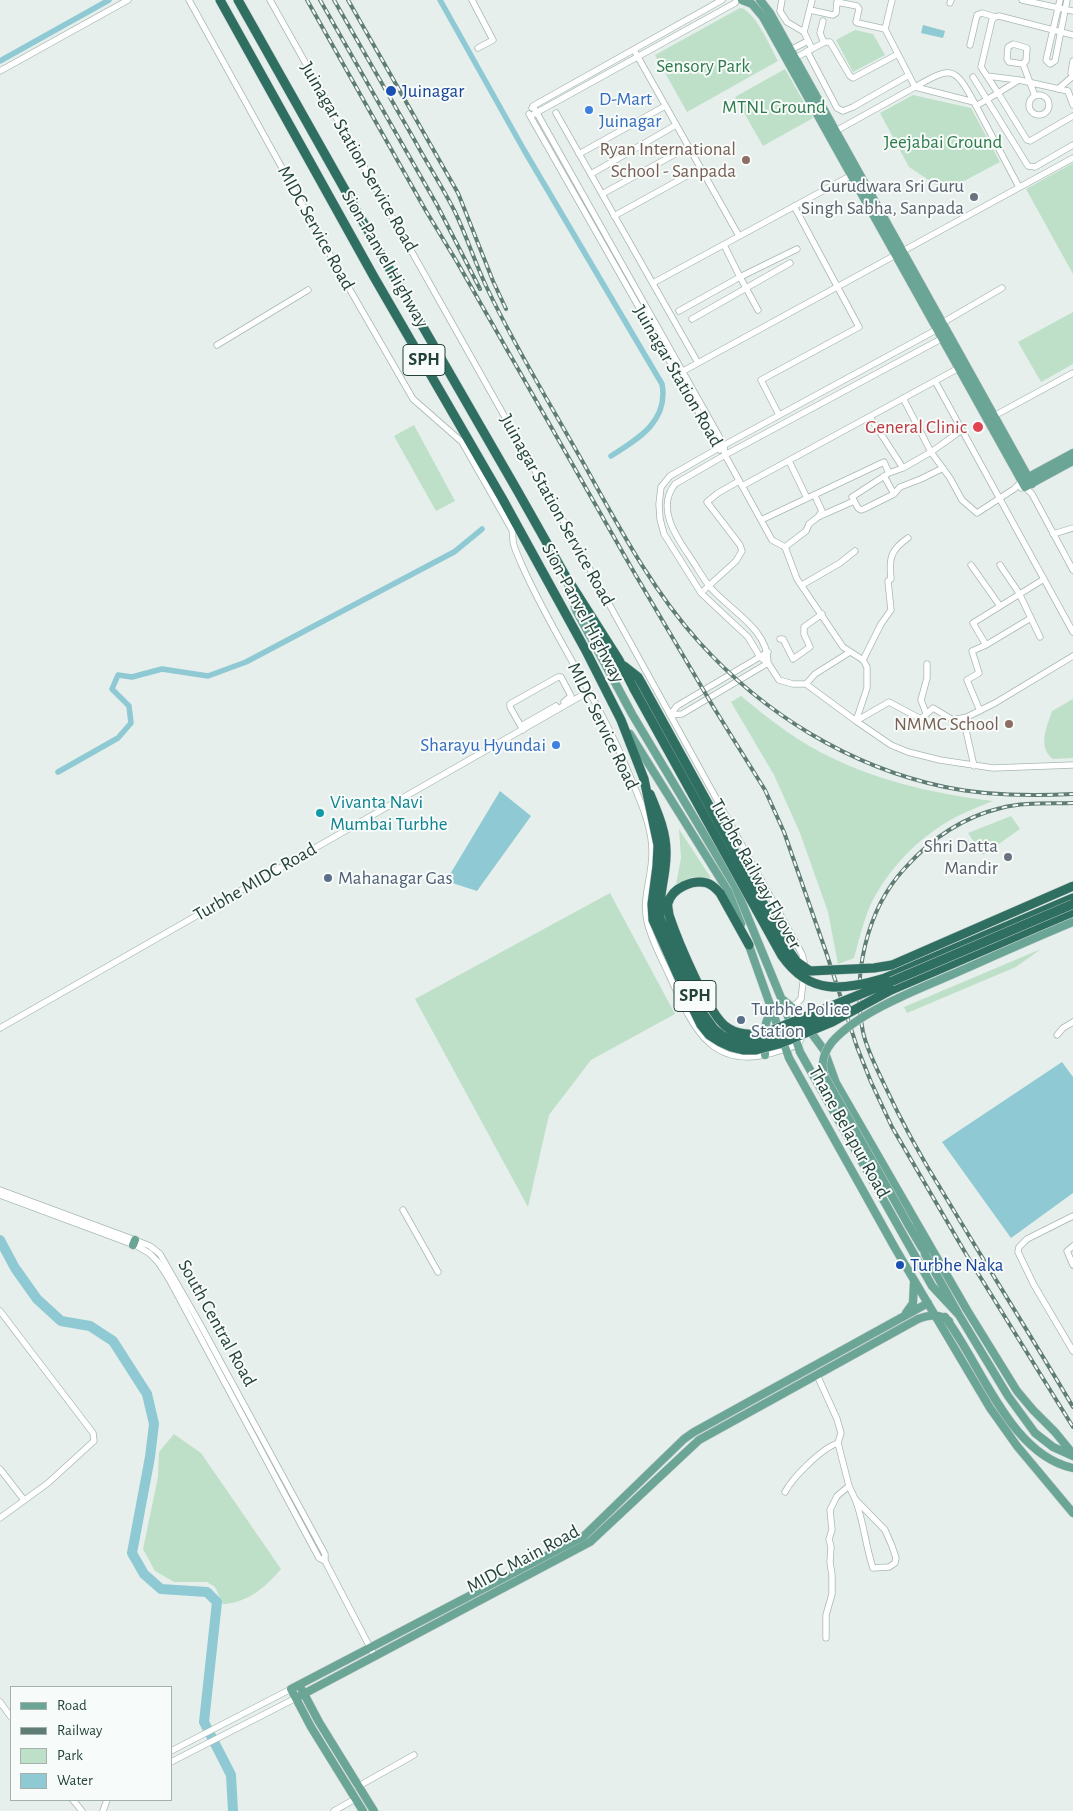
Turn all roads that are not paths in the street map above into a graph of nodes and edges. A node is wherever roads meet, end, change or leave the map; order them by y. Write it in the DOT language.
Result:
graph roads {
  1 [pos="128,0"];
  2 [pos="189,0"];
  3 [pos="270,0"];
  4 [pos="472,0"];
  5 [pos="722,0"];
  6 [pos="737,0"];
  7 [pos="742,0"];
  8 [pos="760,0"];
  9 [pos="782,0"];
  10 [pos="812,0"];
  11 [pos="892,0"];
  12 [pos="1022,0"];
  13 [pos="1060,0"];
  14 [pos="1067,0"];
  15 [pos="220,2"];
  16 [pos="754,2"];
  17 [pos="241,4"];
  18 [pos="1058,7"];
  19 [pos="1065,9"];
  20 [pos="810,10"];
  21 [pos="1073,11"];
  22 [pos="995,17"];
  23 [pos="823,21"];
  24 [pos="885,29"];
  25 [pos="1052,31"];
  26 [pos="804,32"];
  27 [pos="1060,32"];
  28 [pos="1073,35"];
  29 [pos="808,41"];
  30 [pos="824,43"];
  31 [pos="970,44"];
  32 [pos="478,48"];
  33 [pos="634,50"];
  34 [pos="790,50"];
  35 [pos="810,50"];
  36 [pos="898,54"];
  37 [pos="638,57"];
  38 [pos="795,58"];
  39 [pos="1073,61"];
  40 [pos="1023,64"];
  41 [pos="0,71"];
  42 [pos="908,75"];
  43 [pos="987,76"];
  44 [pos="1073,76"];
  45 [pos="973,77"];
  46 [pos="1020,80"];
  47 [pos="1031,83"];
  48 [pos="915,87"];
  49 [pos="1056,89"];
  50 [pos="998,93"];
  51 [pos="1070,93"];
  52 [pos="1035,96"];
  53 [pos="1046,99"];
  54 [pos="987,100"];
  55 [pos="975,104"];
  56 [pos="1073,105"];
  57 [pos="534,106"];
  58 [pos="665,106"];
  59 [pos="538,113"];
  60 [pos="529,114"];
  61 [pos="556,114"];
  62 [pos="1073,116"];
  63 [pos="676,125"];
  64 [pos="832,133"];
  65 [pos="1073,145"];
  66 [pos="688,146"];
  67 [pos="579,154"];
  68 [pos="1073,158"];
  69 [pos="701,168"];
  70 [pos="591,174"];
  71 [pos="850,176"];
  72 [pos="1019,187"];
  73 [pos="602,194"];
  74 [pos="794,206"];
  75 [pos="614,216"];
  76 [pos="739,236"];
  77 [pos="724,245"];
  78 [pos="797,249"];
  79 [pos="899,254"];
  80 [pos="790,263"];
  81 [pos="740,276"];
  82 [pos="653,283"];
  83 [pos="746,287"];
  84 [pos="838,287"];
  85 [pos="1002,288"];
  86 [pos="308,290"];
  87 [pos="758,310"];
  88 [pos="679,311"];
  89 [pos="692,319"];
  90 [pos="944,327"];
  91 [pos="936,330"];
  92 [pos="941,339"];
  93 [pos="217,345"];
  94 [pos="881,360"];
  95 [pos="698,363"];
  96 [pos="957,368"];
  97 [pos="885,369"];
  98 [pos="682,371"];
  99 [pos="1073,373"];
  100 [pos="676,375"];
  101 [pos="935,381"];
  102 [pos="903,398"];
  103 [pos="779,415"];
  104 [pos="870,417"];
  105 [pos="990,418"];
  106 [pos="962,430"];
  107 [pos="465,440"];
  108 [pos="724,445"];
  109 [pos="717,448"];
  110 [pos="931,452"];
  111 [pos="1073,453"];
  112 [pos="725,455"];
  113 [pos="789,460"];
  114 [pos="1073,461"];
  115 [pos="904,468"];
  116 [pos="943,468"];
  117 [pos="886,475"];
  118 [pos="1026,483"];
  119 [pos="741,484"];
  120 [pos="894,494"];
  121 [pos="815,496"];
  122 [pos="807,498"];
  123 [pos="999,498"];
  124 [pos="854,501"];
  125 [pos="818,517"];
  126 [pos="761,520"];
  127 [pos="1073,528"];
  128 [pos="1053,534"];
  129 [pos="908,538"];
  130 [pos="785,548"];
  131 [pos="855,551"];
  132 [pos="971,564"];
  133 [pos="1000,565"];
  134 [pos="1073,570"];
  135 [pos="565,575"];
  136 [pos="1044,579"];
  137 [pos="802,585"];
  138 [pos="710,586"];
  139 [pos="701,593"];
  140 [pos="1019,593"];
  141 [pos="1000,606"];
  142 [pos="822,614"];
  143 [pos="1031,618"];
  144 [pos="1073,632"];
  145 [pos="1040,637"];
  146 [pos="780,639"];
  147 [pos="986,645"];
  148 [pos="768,652"];
  149 [pos="850,652"];
  150 [pos="1073,656"];
  151 [pos="760,657"];
  152 [pos="863,660"];
  153 [pos="768,663"];
  154 [pos="927,664"];
  155 [pos="806,684"];
  156 [pos="638,686"];
  157 [pos="588,692"];
  158 [pos="980,711"];
  159 [pos="926,713"];
  160 [pos="670,715"];
  161 [pos="967,717"];
  162 [pos="621,720"];
  163 [pos="856,721"];
  164 [pos="522,728"];
  165 [pos="1073,765"];
  166 [pos="974,766"];
  167 [pos="1073,886"];
  168 [pos="1073,898"];
  169 [pos="1073,904"];
  170 [pos="1073,912"];
  171 [pos="1073,922"];
  172 [pos="749,945"];
  173 [pos="789,1008"];
  174 [pos="772,1009"];
  175 [pos="803,1022"];
  176 [pos="1072,1023"];
  177 [pos="0,1028"];
  178 [pos="1057,1035"];
  179 [pos="798,1045"];
  180 [pos="786,1049"];
  181 [pos="765,1055"];
  182 [pos="0,1190"];
  183 [pos="0,1194"];
  184 [pos="404,1210"];
  185 [pos="1073,1216"];
  186 [pos="920,1229"];
  187 [pos="905,1238"];
  188 [pos="134,1242"];
  189 [pos="1073,1246"];
  190 [pos="925,1254"];
  191 [pos="1073,1265"];
  192 [pos="438,1272"];
  193 [pos="913,1277"];
  194 [pos="940,1281"];
  195 [pos="928,1304"];
  196 [pos="0,1310"];
  197 [pos="967,1310"];
  198 [pos="913,1311"];
  199 [pos="934,1315"];
  200 [pos="959,1315"];
  201 [pos="901,1318"];
  202 [pos="918,1319"];
  203 [pos="949,1321"];
  204 [pos="941,1326"];
  205 [pos="1073,1351"];
  206 [pos="817,1375"];
  207 [pos="757,1397"];
  208 [pos="761,1405"];
  209 [pos="838,1443"];
  210 [pos="1073,1455"];
  211 [pos="1073,1468"];
  212 [pos="0,1469"];
  213 [pos="849,1486"];
  214 [pos="785,1492"];
  215 [pos="855,1498"];
  216 [pos="24,1500"];
  217 [pos="1073,1513"];
  218 [pos="0,1518"];
  219 [pos="826,1638"];
  220 [pos="370,1647"];
  221 [pos="374,1655"];
  222 [pos="299,1685"];
  223 [pos="291,1689"];
  224 [pos="304,1694"];
  225 [pos="296,1698"];
  226 [pos="0,1702"];
  227 [pos="10,1716"];
  228 [pos="172,1750"];
  229 [pos="414,1755"];
  230 [pos="172,1762"];
  231 [pos="357,1786"];
  232 [pos="355,1799"];
  233 [pos="74,1801"];
  234 [pos="347,1803"];
  235 [pos="82,1811"];
  236 [pos="334,1811"];
  237 [pos="347,1811"];
  238 [pos="363,1811"];
  239 [pos="374,1811"];
  1 -- 41 [label="street"];
  2 -- 107 [label="street, MIDC Service Road"];
  3 -- 160 [label="street, Juinagar Station Service Road"];
  4 -- 32 [label="street"];
  5 -- 33 [label="street"];
  6 -- 37 [label="street"];
  7 -- 16 [label="main road"];
  8 -- 34 [label="main road"];
  9 -- 26 [label="street"];
  10 -- 20 [label="street"];
  11 -- 24 [label="street"];
  12 -- 18 [label="street"];
  13 -- 18 [label="street"];
  14 -- 19 [label="street"];
  15 -- 107 [label="highway, Sion-Panvel Highway / SPH"];
  16 -- 64 [label="main road"];
  17 -- 135 [label="highway, Sion-Panvel Highway / SPH"];
  18 -- 19 [label="street"];
  18 -- 25 [label="street"];
  19 -- 21 [label="street"];
  19 -- 27 [label="street"];
  20 -- 24 [label="street"];
  20 -- 26 [label="street"];
  22 -- 25 [label="street"];
  22 -- 31 [label="street"];
  22 -- 43 [label="street"];
  23 -- 30 [label="street"];
  24 -- 36 [label="street"];
  25 -- 27 [label="street"];
  25 -- 27 [label="street"];
  26 -- 29 [label="street"];
  27 -- 28 [label="street"];
  29 -- 34 [label="street"];
  29 -- 35 [label="street"];
  30 -- 35 [label="street"];
  30 -- 36 [label="street"];
  33 -- 37 [label="street"];
  33 -- 57 [label="street"];
  34 -- 38 [label="main road"];
  35 -- 38 [label="street"];
  35 -- 42 [label="street"];
  36 -- 42 [label="street"];
  37 -- 58 [label="street"];
  37 -- 59 [label="street"];
  38 -- 64 [label="main road"];
  39 -- 44 [label="street"];
  40 -- 47 [label="street"];
  42 -- 48 [label="street"];
  43 -- 46 [label="street"];
  43 -- 50 [label="street"];
  44 -- 49 [label="street"];
  45 -- 54 [label="street"];
  46 -- 47 [label="street"];
  46 -- 50 [label="street"];
  47 -- 49 [label="street"];
  47 -- 52 [label="street"];
  48 -- 55 [label="street"];
  48 -- 55 [label="street"];
  48 -- 64 [label="street"];
  49 -- 51 [label="street"];
  49 -- 53 [label="street"];
  50 -- 54 [label="street"];
  50 -- 62 [label="street"];
  51 -- 56 [label="street"];
  52 -- 53 [label="street"];
  52 -- 53 [label="street"];
  54 -- 55 [label="street"];
  54 -- 65 [label="street"];
  55 -- 72 [label="street"];
  57 -- 59 [label="street, Juinagar Station Road"];
  57 -- 60 [label="street"];
  58 -- 63 [label="street"];
  58 -- 67 [label="street"];
  59 -- 60 [label="street"];
  59 -- 98 [label="street, Juinagar Station Road"];
  60 -- 100 [label="street, Juinagar Station Road"];
  61 -- 67 [label="street"];
  63 -- 66 [label="street"];
  63 -- 70 [label="street"];
  64 -- 71 [label="main road"];
  64 -- 79 [label="main road"];
  66 -- 69 [label="street"];
  66 -- 73 [label="street"];
  67 -- 70 [label="street"];
  68 -- 72 [label="street"];
  69 -- 75 [label="street"];
  69 -- 76 [label="street"];
  70 -- 73 [label="street"];
  71 -- 74 [label="street"];
  71 -- 79 [label="main road"];
  72 -- 79 [label="street"];
  73 -- 75 [label="street"];
  74 -- 76 [label="street"];
  74 -- 84 [label="street"];
  75 -- 82 [label="street"];
  76 -- 77 [label="street"];
  77 -- 81 [label="street"];
  77 -- 82 [label="street"];
  78 -- 81 [label="street"];
  79 -- 84 [label="street"];
  79 -- 90 [label="main road"];
  79 -- 91 [label="main road"];
  80 -- 83 [label="street"];
  81 -- 83 [label="street"];
  81 -- 88 [label="street"];
  82 -- 95 [label="street"];
  83 -- 87 [label="street"];
  83 -- 89 [label="street"];
  84 -- 95 [label="street"];
  84 -- 103 [label="street"];
  85 -- 90 [label="street"];
  86 -- 93 [label="street"];
  90 -- 91 [label="street"];
  90 -- 92 [label="street"];
  90 -- 105 [label="main road"];
  91 -- 92 [label="main road"];
  91 -- 94 [label="street"];
  92 -- 96 [label="main road"];
  92 -- 97 [label="street"];
  94 -- 97 [label="street"];
  94 -- 103 [label="street"];
  95 -- 98 [label="street"];
  96 -- 101 [label="street"];
  96 -- 105 [label="main road"];
  97 -- 112 [label="street"];
  98 -- 100 [label="street"];
  98 -- 108 [label="street, Juinagar Station Road"];
  99 -- 105 [label="street"];
  100 -- 109 [label="street, Juinagar Station Road"];
  101 -- 102 [label="street"];
  101 -- 106 [label="street"];
  102 -- 104 [label="street"];
  102 -- 110 [label="street"];
  103 -- 108 [label="street"];
  104 -- 113 [label="street"];
  104 -- 115 [label="street"];
  105 -- 118 [label="main road"];
  106 -- 110 [label="street"];
  106 -- 123 [label="street"];
  107 -- 157 [label="street, MIDC Service Road"];
  107 -- 162 [label="highway, Sion-Panvel Highway / SPH"];
  108 -- 109 [label="street"];
  108 -- 112 [label="street, Juinagar Station Road"];
  109 -- 112 [label="street, Juinagar Station Road"];
  109 -- 139 [label="street"];
  110 -- 115 [label="street"];
  110 -- 116 [label="street"];
  111 -- 118 [label="main road"];
  112 -- 119 [label="street"];
  112 -- 138 [label="street"];
  113 -- 119 [label="street"];
  113 -- 122 [label="street"];
  114 -- 118 [label="main road"];
  115 -- 117 [label="street"];
  116 -- 120 [label="street"];
  116 -- 123 [label="street"];
  117 -- 120 [label="street"];
  117 -- 121 [label="street"];
  117 -- 124 [label="street"];
  118 -- 123 [label="street"];
  118 -- 128 [label="street"];
  119 -- 126 [label="street"];
  119 -- 138 [label="street"];
  120 -- 124 [label="street"];
  121 -- 122 [label="street"];
  121 -- 125 [label="street"];
  122 -- 126 [label="street"];
  123 -- 136 [label="street"];
  124 -- 125 [label="street"];
  125 -- 130 [label="street"];
  126 -- 130 [label="street"];
  127 -- 128 [label="street"];
  128 -- 134 [label="street"];
  129 -- 152 [label="street"];
  130 -- 137 [label="street"];
  131 -- 137 [label="street"];
  132 -- 141 [label="street"];
  133 -- 140 [label="street"];
  135 -- 156 [label="highway, Turbhe Railway Flyover / SPH"];
  135 -- 173 [label="main road, Thane Belapur Road"];
  136 -- 140 [label="street"];
  136 -- 144 [label="street"];
  137 -- 142 [label="street"];
  138 -- 139 [label="street"];
  138 -- 148 [label="street"];
  139 -- 151 [label="street"];
  140 -- 141 [label="street"];
  140 -- 143 [label="street"];
  141 -- 147 [label="street"];
  142 -- 146 [label="street"];
  142 -- 149 [label="street"];
  143 -- 145 [label="street"];
  143 -- 147 [label="street"];
  147 -- 158 [label="street"];
  148 -- 151 [label="street"];
  148 -- 153 [label="street"];
  149 -- 152 [label="street"];
  149 -- 155 [label="street"];
  150 -- 158 [label="street"];
  151 -- 153 [label="street"];
  151 -- 160 [label="street"];
  152 -- 163 [label="street"];
  153 -- 155 [label="street"];
  153 -- 160 [label="street"];
  154 -- 159 [label="street"];
  155 -- 163 [label="street"];
  156 -- 167 [label="highway, Turbhe Railway Flyover, bridge"];
  156 -- 168 [label="highway, Turbhe Railway Flyover / SPH, bridge"];
  157 -- 164 [label="street, Turbhe MIDC Road"];
  157 -- 181 [label="street, MIDC Service Road"];
  158 -- 161 [label="street"];
  159 -- 161 [label="street"];
  159 -- 163 [label="street"];
  160 -- 173 [label="street, Juinagar Station Service Road"];
  161 -- 166 [label="street"];
  162 -- 170 [label="highway, SPH, bridge"];
  162 -- 172 [label="main road, Thane Belapur Road"];
  163 -- 166 [label="street"];
  164 -- 164 [label="street"];
  164 -- 177 [label="street, Turbhe MIDC Road"];
  165 -- 166 [label="street"];
  169 -- 172 [label="highway, bridge"];
  171 -- 190 [label="main road, bridge"];
  172 -- 174 [label="main road, Thane Belapur Road"];
  173 -- 174 [label="street"];
  173 -- 175 [label="main road, Thane Belapur Road"];
  173 -- 179 [label="main road, Thane Belapur Road"];
  174 -- 180 [label="main road, Thane Belapur Road"];
  174 -- 181 [label="main road"];
  175 -- 179 [label="street"];
  175 -- 186 [label="main road, Thane Belapur Road"];
  176 -- 178 [label="street"];
  179 -- 180 [label="street, MIDC Service Road"];
  179 -- 187 [label="main road, Thane Belapur Road"];
  180 -- 181 [label="street, MIDC Service Road"];
  180 -- 193 [label="main road, Thane Belapur Road"];
  182 -- 188 [label="street, South Central Road"];
  183 -- 188 [label="street, South Central Road"];
  184 -- 192 [label="street"];
  185 -- 205 [label="street"];
  186 -- 190 [label="main road"];
  186 -- 197 [label="main road, Thane Belapur Road"];
  187 -- 190 [label="main road"];
  187 -- 200 [label="main road, Thane Belapur Road"];
  188 -- 220 [label="street, South Central Road"];
  189 -- 191 [label="street"];
  190 -- 194 [label="main road"];
  193 -- 195 [label="main road, Thane Belapur Road"];
  193 -- 201 [label="main road"];
  194 -- 197 [label="main road"];
  194 -- 200 [label="main road"];
  195 -- 198 [label="main road, MIDC Main Road"];
  195 -- 199 [label="main road, Thane Belapur Road"];
  195 -- 203 [label="main road"];
  196 -- 216 [label="street"];
  197 -- 210 [label="main road, Thane Belapur Road"];
  198 -- 201 [label="main road, MIDC Main Road"];
  198 -- 202 [label="main road"];
  199 -- 202 [label="main road, MIDC Main Road"];
  199 -- 203 [label="main road"];
  199 -- 204 [label="main road, Thane Belapur Road"];
  200 -- 210 [label="main road"];
  201 -- 207 [label="main road, MIDC Main Road"];
  202 -- 204 [label="main road"];
  202 -- 206 [label="main road, MIDC Main Road"];
  203 -- 211 [label="main road"];
  204 -- 217 [label="main road, Thane Belapur Road"];
  206 -- 208 [label="main road, MIDC Main Road"];
  206 -- 209 [label="street"];
  207 -- 208 [label="street"];
  207 -- 220 [label="main road, MIDC Main Road"];
  208 -- 221 [label="main road, MIDC Main Road"];
  209 -- 213 [label="street"];
  209 -- 214 [label="street"];
  212 -- 216 [label="street"];
  213 -- 215 [label="street"];
  213 -- 219 [label="street"];
  215 -- 215 [label="street"];
  216 -- 218 [label="street"];
  220 -- 221 [label="street, South Central Road"];
  220 -- 222 [label="main road, MIDC Main Road"];
  221 -- 224 [label="main road, MIDC Main Road"];
  222 -- 223 [label="main road, MIDC Main Road"];
  222 -- 224 [label="main road"];
  223 -- 225 [label="main road"];
  223 -- 228 [label="street, MIDC Main Road"];
  224 -- 225 [label="main road, MIDC Main Road"];
  224 -- 231 [label="main road"];
  225 -- 230 [label="street, MIDC Main Road"];
  225 -- 232 [label="main road"];
  226 -- 227 [label="street"];
  229 -- 231 [label="street"];
  231 -- 239 [label="main road"];
  232 -- 234 [label="street"];
  232 -- 238 [label="main road"];
  233 -- 235 [label="street"];
  234 -- 236 [label="street"];
  234 -- 237 [label="street"];
}
